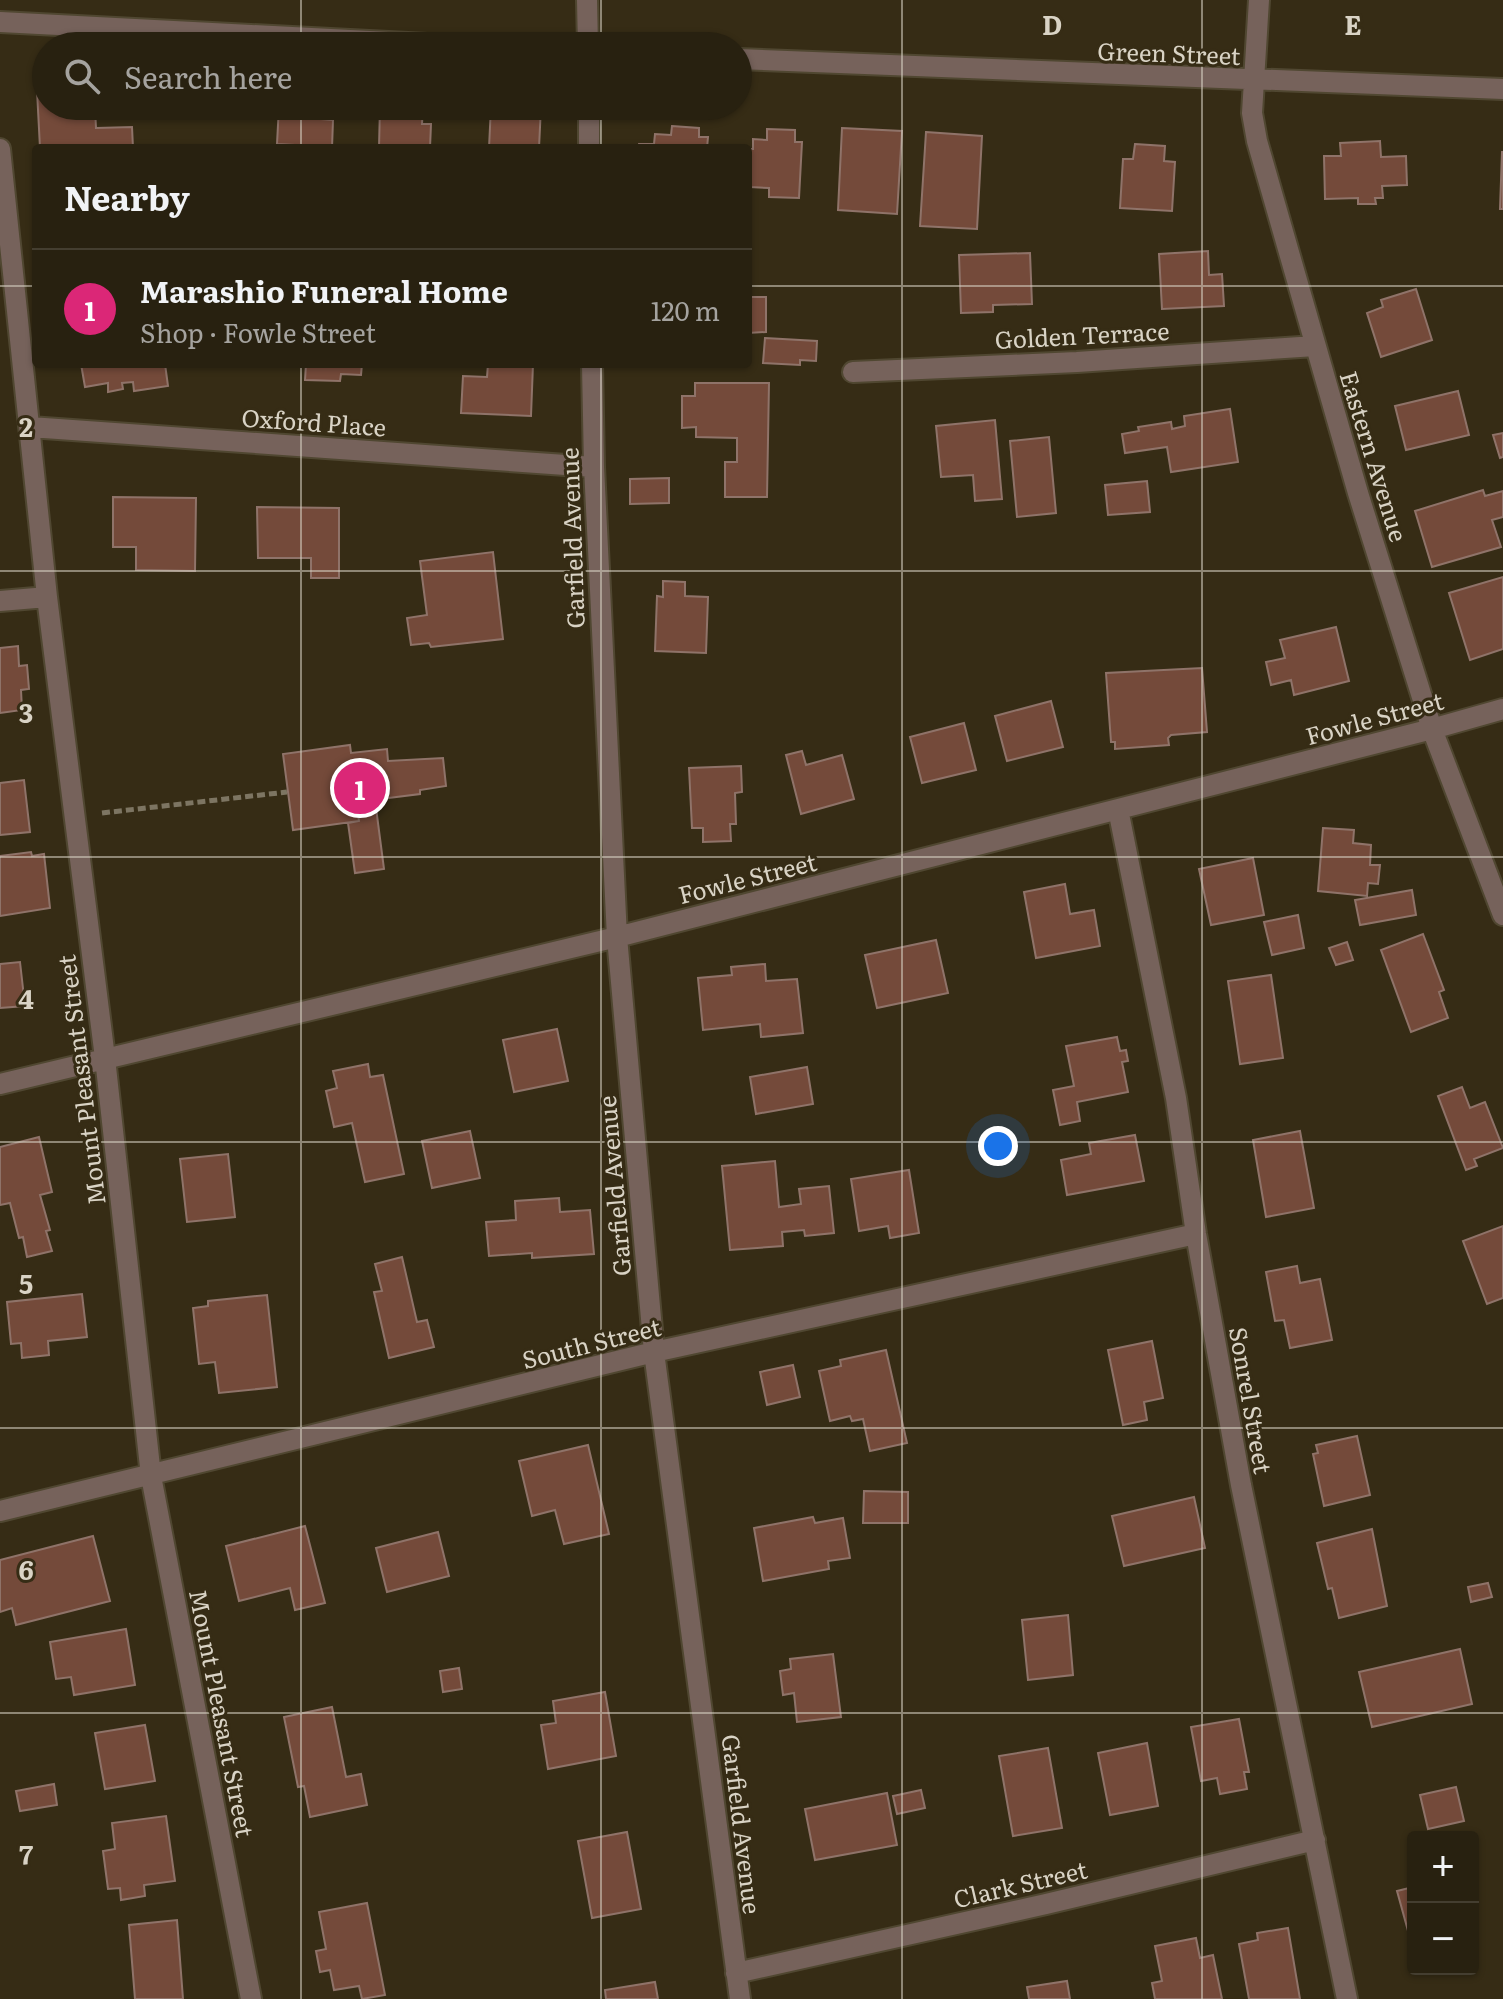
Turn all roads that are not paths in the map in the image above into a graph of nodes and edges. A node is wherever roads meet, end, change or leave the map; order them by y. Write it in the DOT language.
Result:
graph roads {
  1 [pos="587,0"];
  2 [pos="1259,0"];
  3 [pos="0,22"];
  4 [pos="194,32"];
  5 [pos="588,32"];
  6 [pos="752,60"];
  7 [pos="1255,81"];
  8 [pos="1503,89"];
  9 [pos="589,120"];
  10 [pos="589,144"];
  11 [pos="0,149"];
  12 [pos="1315,346"];
  13 [pos="592,368"];
  14 [pos="853,372"];
  15 [pos="30,427"];
  16 [pos="594,467"];
  17 [pos="47,597"];
  18 [pos="0,601"];
  19 [pos="1503,709"];
  20 [pos="1432,729"];
  21 [pos="1118,809"];
  22 [pos="1503,915"];
  23 [pos="617,937"];
  24 [pos="105,1058"];
  25 [pos="0,1084"];
  26 [pos="1196,1234"];
  27 [pos="654,1352"];
  28 [pos="151,1476"];
  29 [pos="0,1511"];
  30 [pos="1315,1840"];
  31 [pos="736,1973"];
  32 [pos="251,1999"];
  33 [pos="740,1999"];
  34 [pos="1347,1999"];
  1 -- 5 [label="street"];
  2 -- 7 [label="street, Eastern Avenue"];
  3 -- 4 [label="street"];
  6 -- 7 [label="street, Green Street"];
  7 -- 8 [label="street, Green Street"];
  7 -- 12 [label="street, Eastern Avenue"];
  9 -- 10 [label="street"];
  11 -- 15 [label="street, Mount Pleasant Street"];
  12 -- 14 [label="street, Golden Terrace"];
  12 -- 20 [label="street, Eastern Avenue"];
  13 -- 16 [label="street, Garfield Avenue"];
  15 -- 16 [label="street, Oxford Place"];
  15 -- 17 [label="street, Mount Pleasant Street"];
  16 -- 23 [label="street, Garfield Avenue"];
  17 -- 18 [label="street"];
  17 -- 24 [label="street, Mount Pleasant Street"];
  19 -- 20 [label="street, Fowle Street"];
  20 -- 21 [label="street, Fowle Street"];
  20 -- 22 [label="street, Eastern Avenue"];
  21 -- 23 [label="street, Fowle Street"];
  21 -- 26 [label="street, Sonrel Street"];
  23 -- 24 [label="street, Fowle Street"];
  23 -- 27 [label="street, Garfield Avenue"];
  24 -- 25 [label="street, Fowle Street"];
  24 -- 28 [label="street, Mount Pleasant Street"];
  26 -- 27 [label="street, South Street"];
  26 -- 30 [label="street, Sonrel Street"];
  27 -- 28 [label="street, South Street"];
  27 -- 31 [label="street, Garfield Avenue"];
  28 -- 29 [label="street, South Street"];
  28 -- 32 [label="street, Mount Pleasant Street"];
  30 -- 31 [label="street, Clark Street"];
  30 -- 34 [label="street, Sonrel Street"];
  31 -- 33 [label="street, Garfield Avenue"];
}
